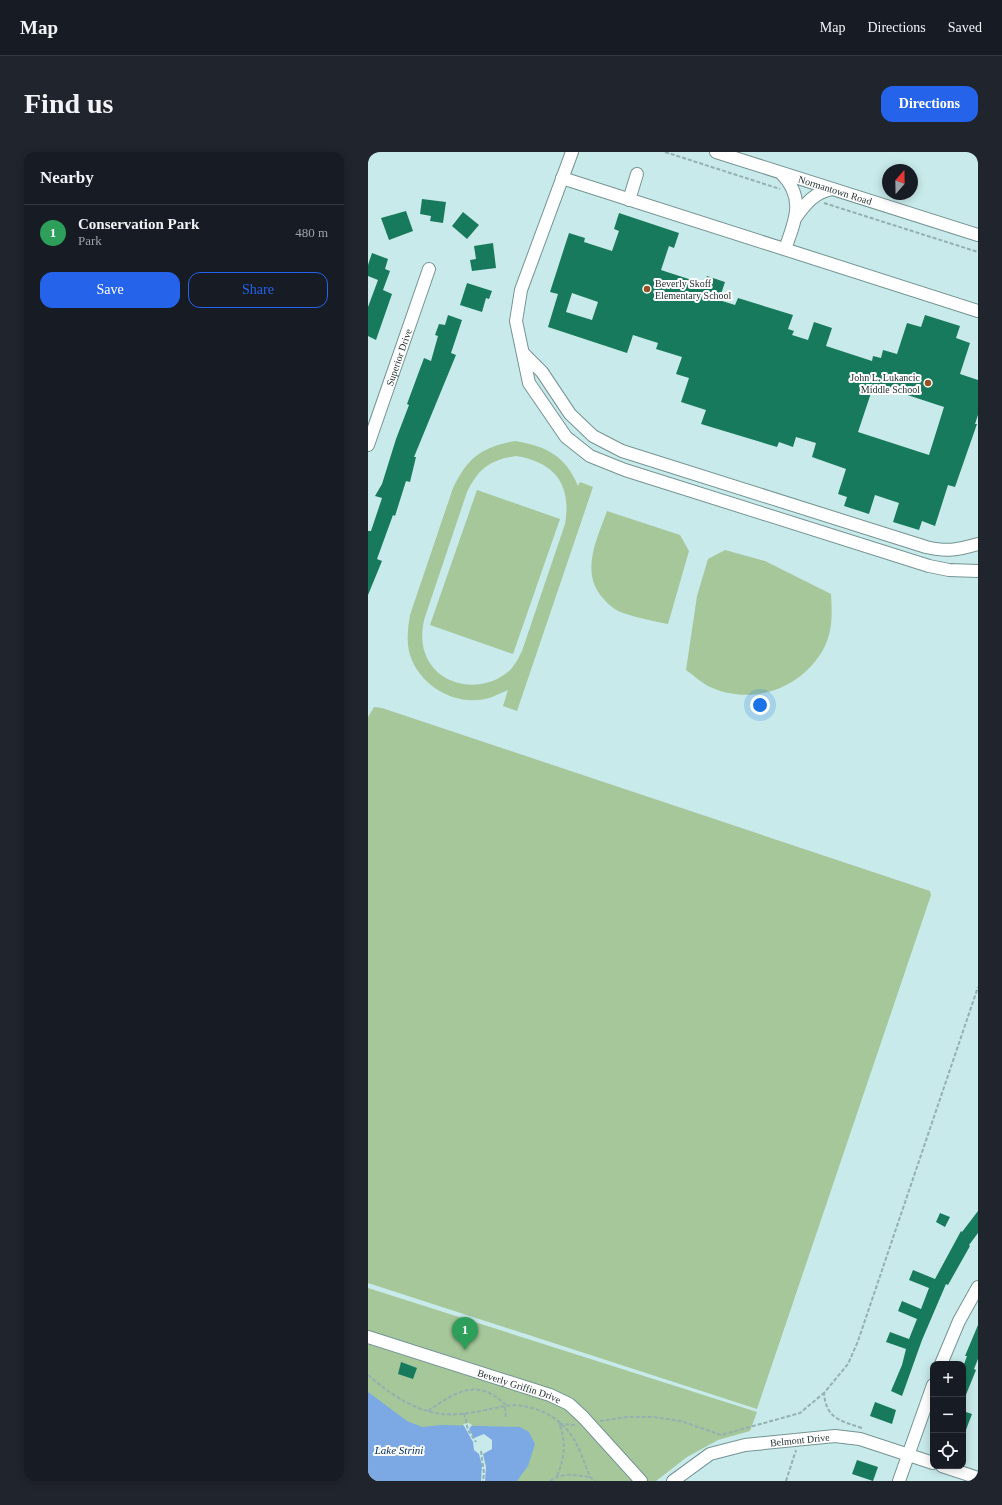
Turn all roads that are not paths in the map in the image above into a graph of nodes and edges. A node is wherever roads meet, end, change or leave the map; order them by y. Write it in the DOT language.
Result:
graph roads {
  1 [pos="572,152"];
  2 [pos="716,152"];
  3 [pos="780,172"];
  4 [pos="638,174"];
  5 [pos="562,178"];
  6 [pos="832,189"];
  7 [pos="629,200"];
  8 [pos="796,217"];
  9 [pos="978,235"];
  10 [pos="785,250"];
  11 [pos="429,269"];
  12 [pos="978,311"];
  13 [pos="524,354"];
  14 [pos="373,416"];
  15 [pos="368,445"];
  16 [pos="978,544"];
  17 [pos="978,571"];
  18 [pos="978,1287"];
  19 [pos="368,1337"];
  20 [pos="942,1361"];
  21 [pos="930,1393"];
  22 [pos="908,1455"];
  23 [pos="930,1462"];
  24 [pos="951,1469"];
  25 [pos="978,1478"];
  26 [pos="642,1481"];
  27 [pos="673,1481"];
  28 [pos="899,1481"];
  1 -- 5 [label="street"];
  2 -- 3 [label="street, Normantown Road"];
  3 -- 6 [label="street, Normantown Road"];
  3 -- 8 [label="street"];
  4 -- 7 [label="street"];
  5 -- 7 [label="street"];
  5 -- 13 [label="street"];
  6 -- 8 [label="street"];
  6 -- 9 [label="street, Normantown Road"];
  7 -- 10 [label="street"];
  8 -- 10 [label="street"];
  10 -- 12 [label="street"];
  11 -- 14 [label="street, Superior Drive"];
  13 -- 16 [label="street"];
  13 -- 17 [label="street"];
  14 -- 15 [label="street, Superior Drive"];
  18 -- 20 [label="street"];
  19 -- 26 [label="street, Beverly Griffin Drive"];
  21 -- 22 [label="street"];
  22 -- 23 [label="street, Belmont Drive"];
  22 -- 27 [label="street, Belmont Drive"];
  22 -- 28 [label="street"];
  24 -- 25 [label="street"];
}
